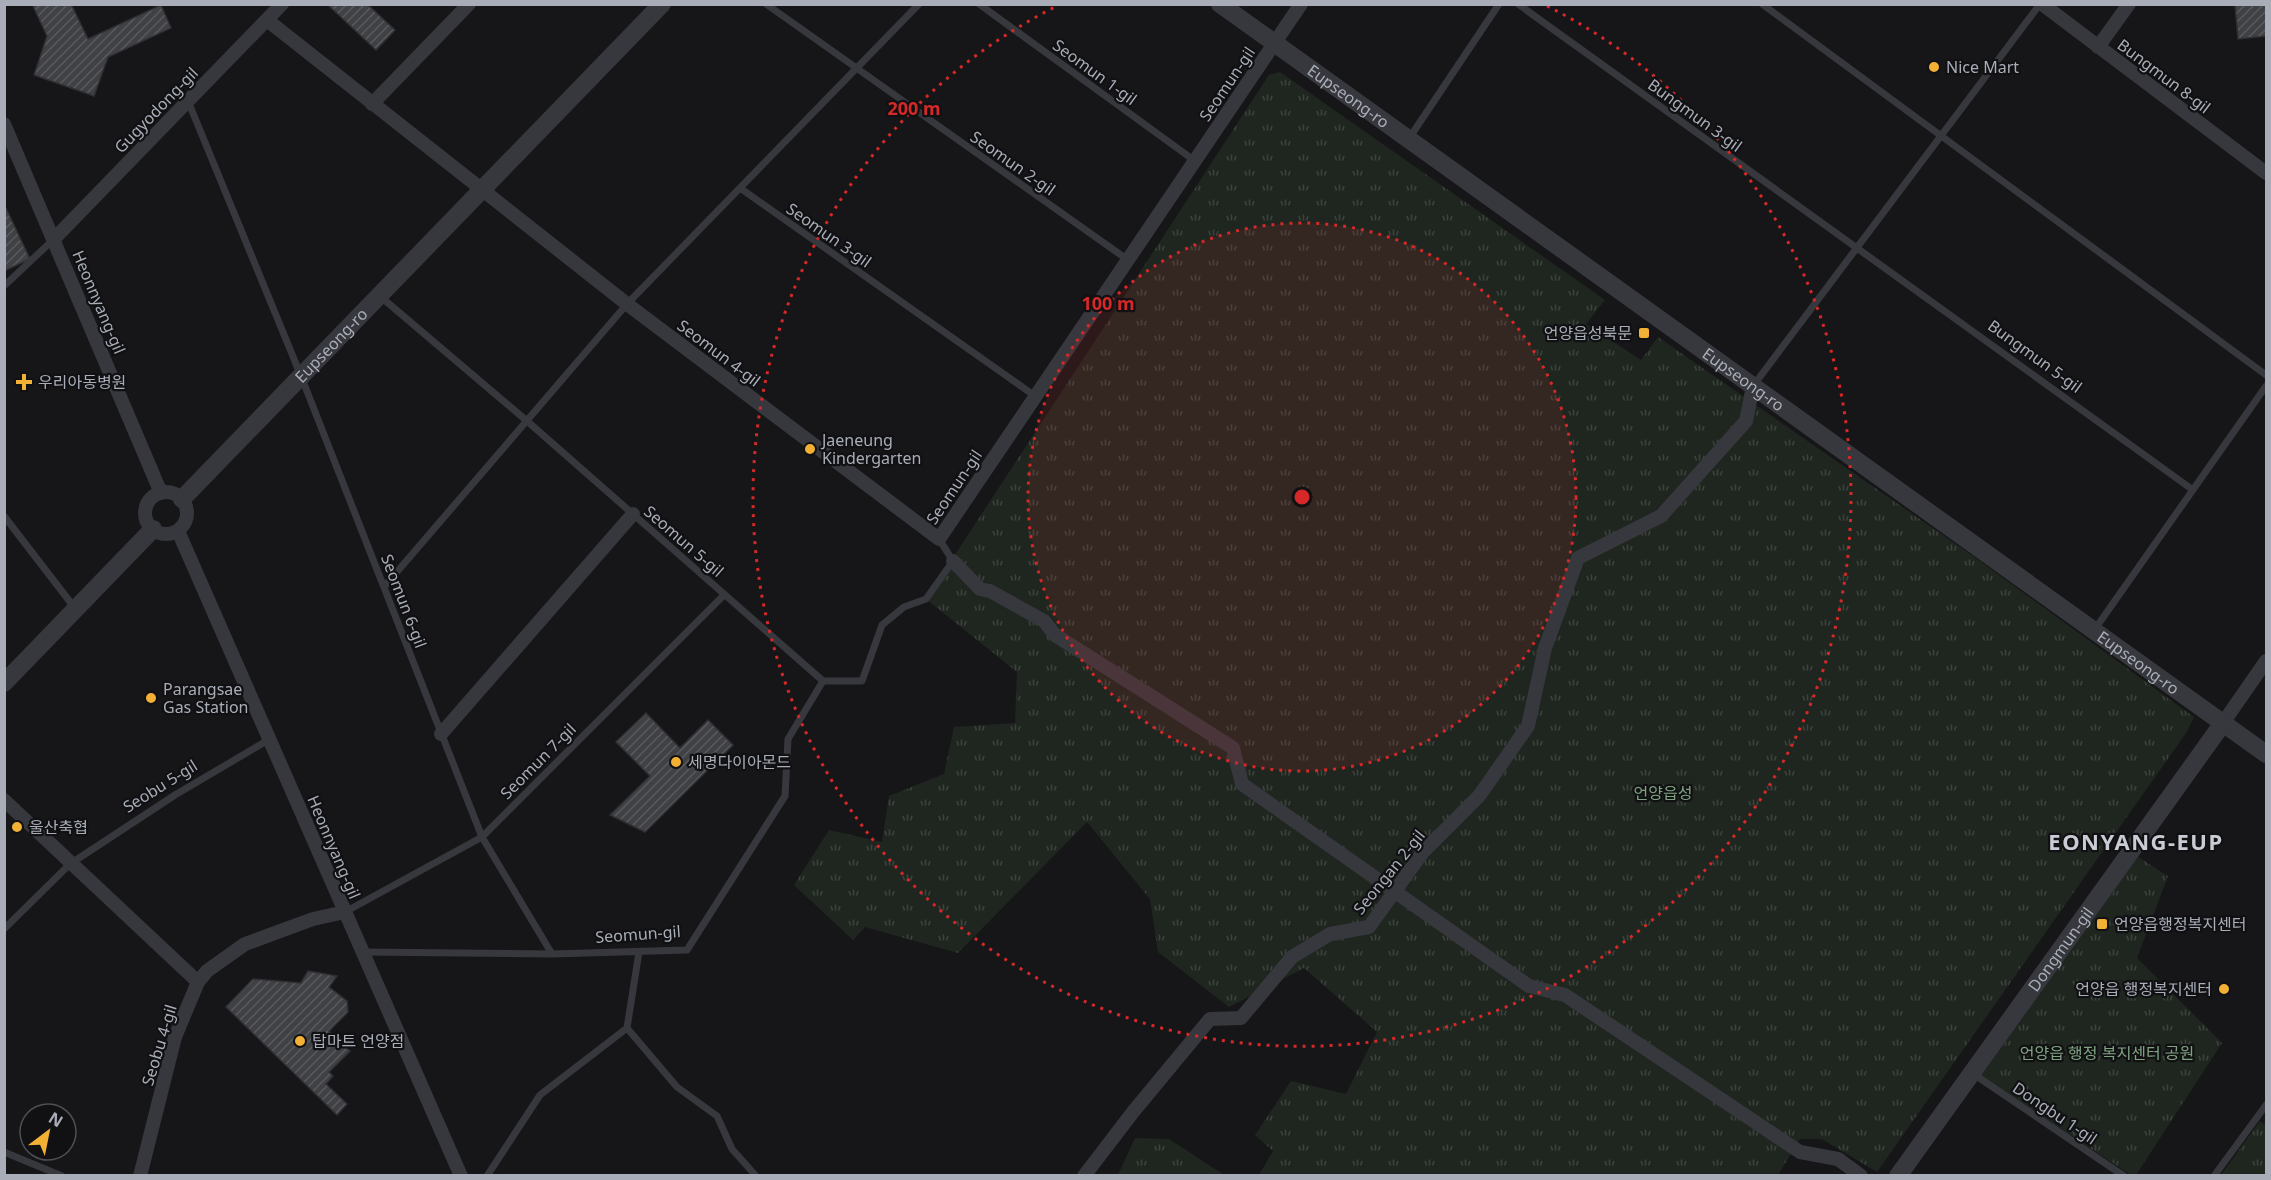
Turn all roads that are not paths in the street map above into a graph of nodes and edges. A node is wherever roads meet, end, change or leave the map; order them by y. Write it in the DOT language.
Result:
graph roads {
  1 [pos="282,4"];
  2 [pos="469,4"];
  3 [pos="662,4"];
  4 [pos="766,4"];
  5 [pos="919,4"];
  6 [pos="979,4"];
  7 [pos="1220,4"];
  8 [pos="1301,4"];
  9 [pos="1499,4"];
  10 [pos="1518,4"];
  11 [pos="1762,4"];
  12 [pos="2041,4"];
  13 [pos="2129,4"];
  14 [pos="267,20"];
  15 [pos="1275,43"];
  16 [pos="2098,47"];
  17 [pos="856,69"];
  18 [pos="188,101"];
  19 [pos="372,104"];
  20 [pos="4,124"];
  21 [pos="1941,136"];
  22 [pos="1408,139"];
  23 [pos="1195,160"];
  24 [pos="2266,173"];
  25 [pos="740,188"];
  26 [pos="482,190"];
  27 [pos="54,238"];
  28 [pos="1857,248"];
  29 [pos="1128,260"];
  30 [pos="4,286"];
  31 [pos="380,296"];
  32 [pos="627,304"];
  33 [pos="2266,375"];
  34 [pos="302,376"];
  35 [pos="1753,386"];
  36 [pos="2266,386"];
  37 [pos="1035,396"];
  38 [pos="526,421"];
  39 [pos="2193,490"];
  40 [pos="161,493"];
  41 [pos="182,499"];
  42 [pos="633,514"];
  43 [pos="4,516"];
  44 [pos="153,529"];
  45 [pos="178,531"];
  46 [pos="939,539"];
  47 [pos="953,561"];
  48 [pos="384,587"];
  49 [pos="724,595"];
  50 [pos="76,609"];
  51 [pos="2094,631"];
  52 [pos="2266,661"];
  53 [pos="823,681"];
  54 [pos="4,683"];
  55 [pos="2223,723"];
  56 [pos="441,734"];
  57 [pos="270,739"];
  58 [pos="2266,754"];
  59 [pos="4,800"];
  60 [pos="482,837"];
  61 [pos="70,864"];
  62 [pos="1395,892"];
  63 [pos="345,912"];
  64 [pos="4,929"];
  65 [pos="363,952"];
  66 [pos="639,952"];
  67 [pos="552,954"];
  68 [pos="198,982"];
  69 [pos="627,1028"];
  70 [pos="1972,1073"];
  71 [pos="2266,1105"];
  72 [pos="2264,1114"];
  73 [pos="4,1152"];
  74 [pos="62,1176"];
  75 [pos="140,1176"];
  76 [pos="460,1176"];
  77 [pos="487,1176"];
  78 [pos="756,1176"];
  79 [pos="1084,1176"];
  80 [pos="1861,1176"];
  81 [pos="1898,1176"];
  82 [pos="2124,1176"];
  83 [pos="2214,1176"];
  1 -- 14 [label="street, Gugyodong-gil"];
  2 -- 19 [label="street"];
  3 -- 26 [label="street, Eupseong-ro"];
  4 -- 17 [label="lane, Seomun 2-gil"];
  5 -- 17 [label="lane"];
  6 -- 23 [label="lane, Seomun 1-gil"];
  7 -- 15 [label="street, Eupseong-ro"];
  8 -- 15 [label="street, Seomun-gil"];
  9 -- 22 [label="lane"];
  10 -- 28 [label="lane, Bungmun 3-gil"];
  11 -- 21 [label="lane"];
  12 -- 16 [label="street, Bungmun 8-gil"];
  12 -- 21 [label="lane"];
  13 -- 16 [label="street"];
  14 -- 18 [label="street, Gugyodong-gil"];
  14 -- 19 [label="street"];
  15 -- 22 [label="street, Eupseong-ro"];
  15 -- 23 [label="street, Seomun-gil"];
  16 -- 24 [label="street, Bungmun 8-gil"];
  17 -- 25 [label="lane"];
  17 -- 29 [label="lane, Seomun 2-gil"];
  18 -- 27 [label="street, Gugyodong-gil"];
  18 -- 34 [label="lane, Seomun 6-gil"];
  19 -- 26 [label="street"];
  20 -- 27 [label="street, Heonnyang-gil"];
  21 -- 28 [label="lane"];
  21 -- 33 [label="lane"];
  22 -- 35 [label="street, Eupseong-ro"];
  23 -- 29 [label="street, Seomun-gil"];
  25 -- 32 [label="lane"];
  25 -- 37 [label="lane, Seomun 3-gil"];
  26 -- 31 [label="street, Eupseong-ro"];
  26 -- 32 [label="street, Seomun 4-gil"];
  27 -- 30 [label="lane"];
  27 -- 40 [label="street, Heonnyang-gil"];
  28 -- 35 [label="lane"];
  28 -- 39 [label="lane, Bungmun 5-gil"];
  29 -- 37 [label="street, Seomun-gil"];
  31 -- 34 [label="street, Eupseong-ro"];
  31 -- 38 [label="lane, Seomun 5-gil"];
  32 -- 38 [label="lane"];
  32 -- 46 [label="street, Seomun 4-gil"];
  34 -- 41 [label="street, Eupseong-ro"];
  34 -- 48 [label="lane, Seomun 6-gil"];
  35 -- 51 [label="street, Eupseong-ro"];
  35 -- 62 [label="street, Seongan 2-gil"];
  36 -- 39 [label="lane"];
  37 -- 46 [label="street, Seomun-gil"];
  38 -- 42 [label="lane, Seomun 5-gil"];
  38 -- 48 [label="lane"];
  39 -- 51 [label="lane"];
  40 -- 41 [label="street"];
  40 -- 44 [label="street"];
  41 -- 45 [label="street"];
  42 -- 49 [label="lane, Seomun 5-gil"];
  42 -- 56 [label="street"];
  43 -- 50 [label="lane"];
  44 -- 45 [label="street"];
  44 -- 50 [label="street"];
  45 -- 57 [label="street, Heonnyang-gil"];
  46 -- 47 [label="lane, Seomun-gil"];
  47 -- 53 [label="lane"];
  47 -- 62 [label="street"];
  48 -- 56 [label="lane, Seomun 6-gil"];
  49 -- 53 [label="lane, Seomun 5-gil"];
  49 -- 60 [label="lane, Seomun 7-gil"];
  50 -- 54 [label="street"];
  51 -- 55 [label="street, Eupseong-ro"];
  52 -- 55 [label="street"];
  53 -- 66 [label="lane, Seomun-gil"];
  55 -- 58 [label="street, Eupseong-ro"];
  55 -- 70 [label="street, Dongmun-gil"];
  56 -- 60 [label="lane, Seomun 6-gil"];
  57 -- 61 [label="lane, Seobu 5-gil"];
  57 -- 63 [label="street, Heonnyang-gil"];
  59 -- 61 [label="street"];
  60 -- 63 [label="lane, Seomun 7-gil"];
  60 -- 67 [label="lane, Seomun 6-gil"];
  61 -- 64 [label="lane, Seobu 5-gil"];
  61 -- 68 [label="street"];
  62 -- 79 [label="street, Seongan 2-gil"];
  62 -- 80 [label="street"];
  63 -- 65 [label="street, Heonnyang-gil"];
  63 -- 68 [label="street, Seobu 4-gil"];
  65 -- 67 [label="lane, Seomun-gil"];
  65 -- 76 [label="street, Heonnyang-gil"];
  66 -- 67 [label="lane, Seomun-gil"];
  66 -- 69 [label="lane"];
  68 -- 75 [label="street, Seobu 4-gil"];
  69 -- 77 [label="lane"];
  69 -- 78 [label="lane"];
  70 -- 81 [label="street, Dongmun-gil"];
  70 -- 82 [label="lane, Dongbu 1-gil"];
  71 -- 72 [label="lane"];
  72 -- 83 [label="lane"];
  73 -- 74 [label="lane"];
}
